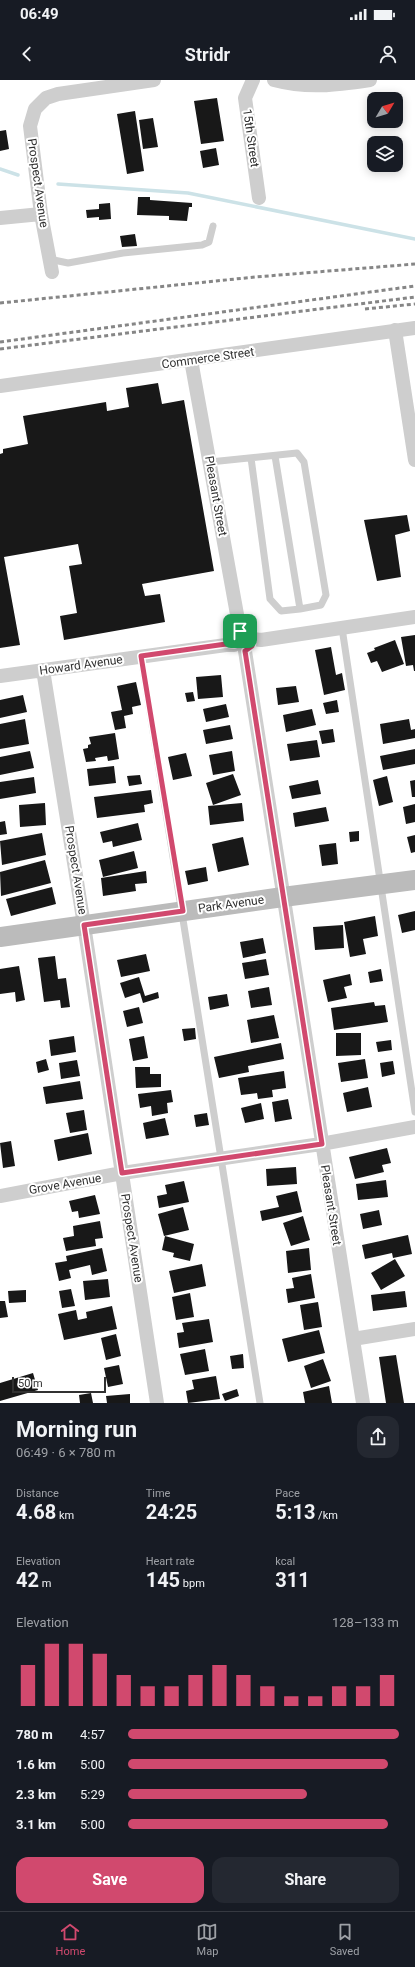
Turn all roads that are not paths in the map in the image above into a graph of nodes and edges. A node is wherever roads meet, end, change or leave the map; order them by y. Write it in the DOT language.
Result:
graph roads {
  1 [pos="154,80"];
  2 [pos="253,80"];
  3 [pos="274,80"];
  4 [pos="370,80"];
  5 [pos="258,198"];
  6 [pos="41,214"];
  7 [pos="0,218"];
  8 [pos="213,226"];
  9 [pos="50,266"];
  10 [pos="415,328"];
  11 [pos="395,330"];
  12 [pos="191,360"];
  13 [pos="0,386"];
  14 [pos="275,456"];
  15 [pos="251,458"];
  16 [pos="415,460"];
  17 [pos="210,462"];
  18 [pos="300,609"];
  19 [pos="415,617"];
  20 [pos="342,628"];
  21 [pos="240,631"];
  22 [pos="253,639"];
  23 [pos="239,648"];
  24 [pos="141,656"];
  25 [pos="43,670"];
  26 [pos="0,676"];
  27 [pos="415,880"];
  28 [pos="381,885"];
  29 [pos="283,897"];
  30 [pos="183,911"];
  31 [pos="84,925"];
  32 [pos="0,937"];
  33 [pos="415,1112"];
  34 [pos="415,1127"];
  35 [pos="322,1144"];
  36 [pos="221,1158"];
  37 [pos="122,1173"];
  38 [pos="0,1196"];
  39 [pos="415,1329"];
  40 [pos="353,1339"];
  41 [pos="157,1403"];
  42 [pos="260,1403"];
  43 [pos="363,1403"];
  1 -- 6 [label="street, Prospect Avenue"];
  2 -- 5 [label="street, 15th Street"];
  3 -- 4 [label="street"];
  6 -- 7 [label="street"];
  6 -- 9 [label="street, Prospect Avenue"];
  8 -- 9 [label="lane"];
  10 -- 11 [label="street, Commerce Street"];
  11 -- 12 [label="street, Commerce Street"];
  11 -- 16 [label="street"];
  12 -- 13 [label="street, Commerce Street"];
  12 -- 17 [label="street, Pleasant Street"];
  14 -- 15 [label="lane"];
  14 -- 18 [label="lane"];
  14 -- 18 [label="lane"];
  15 -- 17 [label="lane"];
  15 -- 18 [label="lane"];
  17 -- 21 [label="street, Pleasant Street"];
  19 -- 20 [label="street"];
  20 -- 22 [label="street"];
  20 -- 28 [label="lane"];
  21 -- 22 [label="street"];
  21 -- 23 [label="street"];
  22 -- 23 [label="street"];
  23 -- 24 [label="street, Howard Avenue"];
  23 -- 29 [label="street, Pleasant Street"];
  24 -- 25 [label="street, Howard Avenue"];
  24 -- 30 [label="lane"];
  25 -- 26 [label="street, Howard Avenue"];
  25 -- 31 [label="street, Prospect Avenue"];
  27 -- 28 [label="street, Park Avenue"];
  28 -- 29 [label="street, Park Avenue"];
  28 -- 33 [label="lane"];
  29 -- 30 [label="street, Park Avenue"];
  29 -- 35 [label="street, Pleasant Street"];
  30 -- 31 [label="street, Park Avenue"];
  30 -- 36 [label="lane"];
  31 -- 32 [label="street, Park Avenue"];
  31 -- 37 [label="street, Prospect Avenue"];
  34 -- 35 [label="street, Grove Avenue"];
  35 -- 36 [label="street, Grove Avenue"];
  35 -- 40 [label="street, Pleasant Street"];
  36 -- 37 [label="street, Grove Avenue"];
  36 -- 42 [label="lane"];
  37 -- 38 [label="street, Grove Avenue"];
  37 -- 41 [label="street, Prospect Avenue"];
  39 -- 40 [label="street"];
  40 -- 43 [label="street, Pleasant Street"];
}
